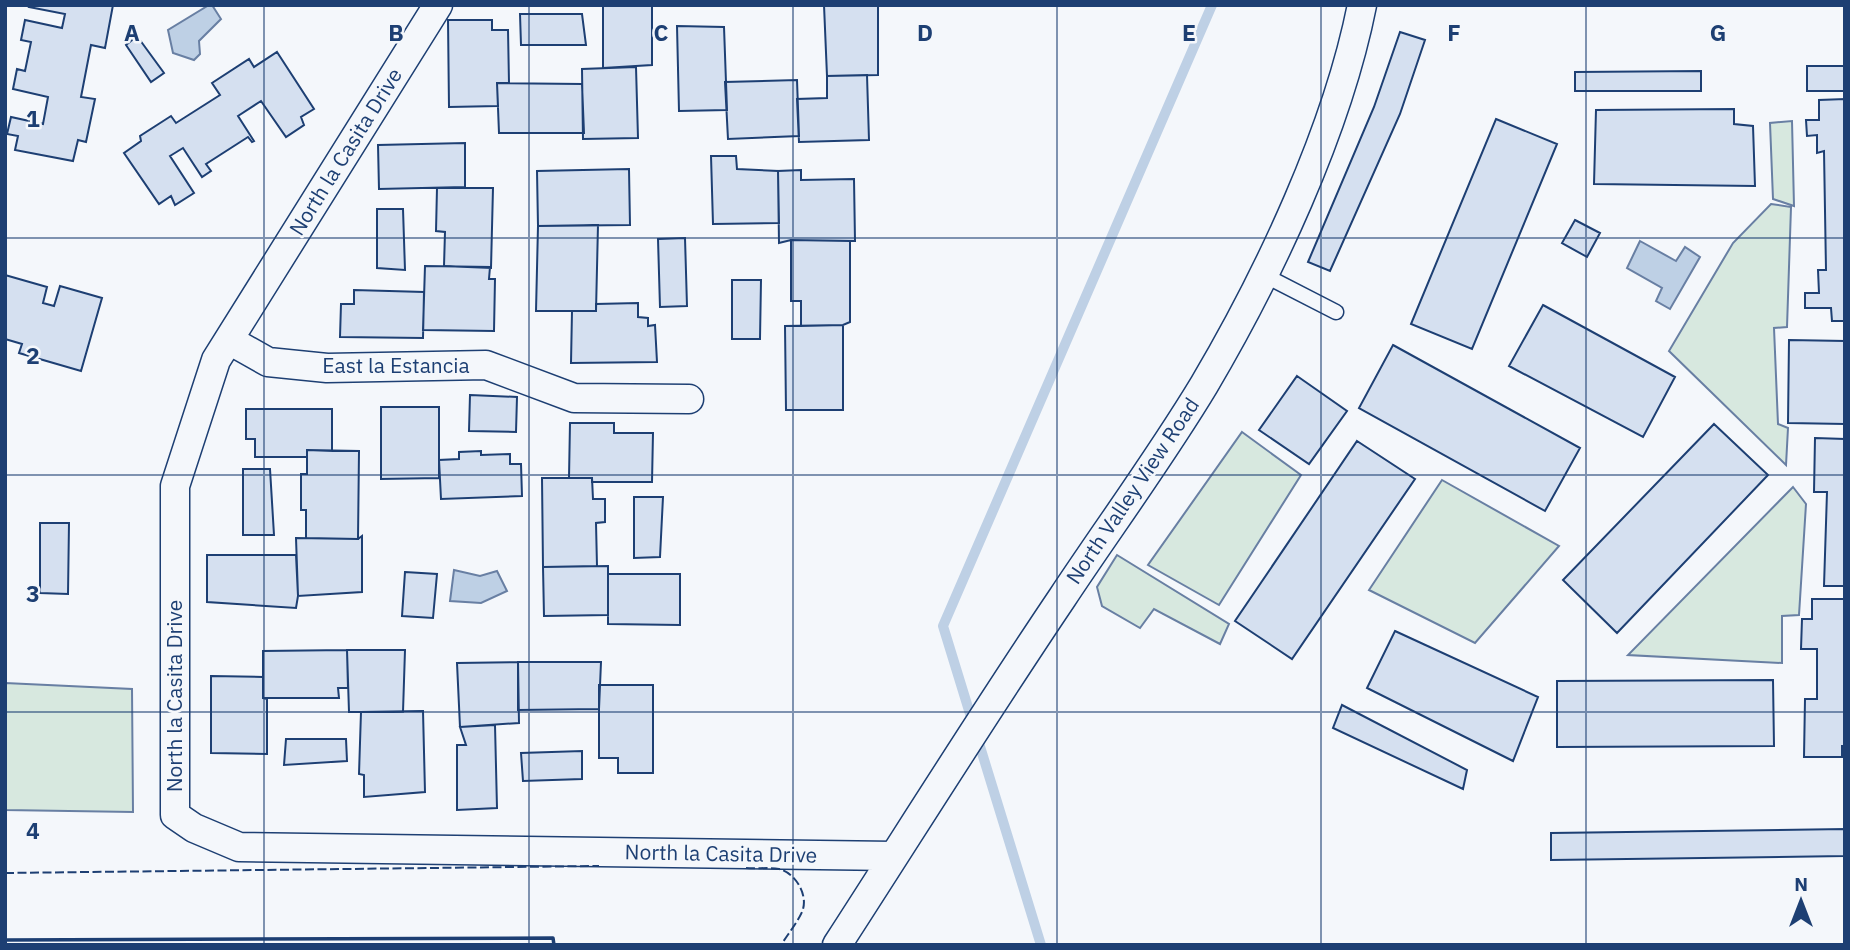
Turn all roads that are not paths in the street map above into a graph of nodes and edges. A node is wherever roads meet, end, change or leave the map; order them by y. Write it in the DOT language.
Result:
graph roads {
  1 [pos="438,5"];
  2 [pos="1362,5"];
  3 [pos="1264,275"];
  4 [pos="1336,312"];
  5 [pos="229,340"];
  6 [pos="689,399"];
  7 [pos="894,856"];
  8 [pos="837,945"];
  1 -- 5 [label="street, North la Casita Drive"];
  2 -- 3 [label="street, North Valley View Road"];
  3 -- 4 [label="lane"];
  3 -- 7 [label="street, North Valley View Road"];
  5 -- 6 [label="street, East la Estancia"];
  5 -- 7 [label="street, North la Casita Drive"];
  7 -- 8 [label="street, North Valley View Road"];
}
